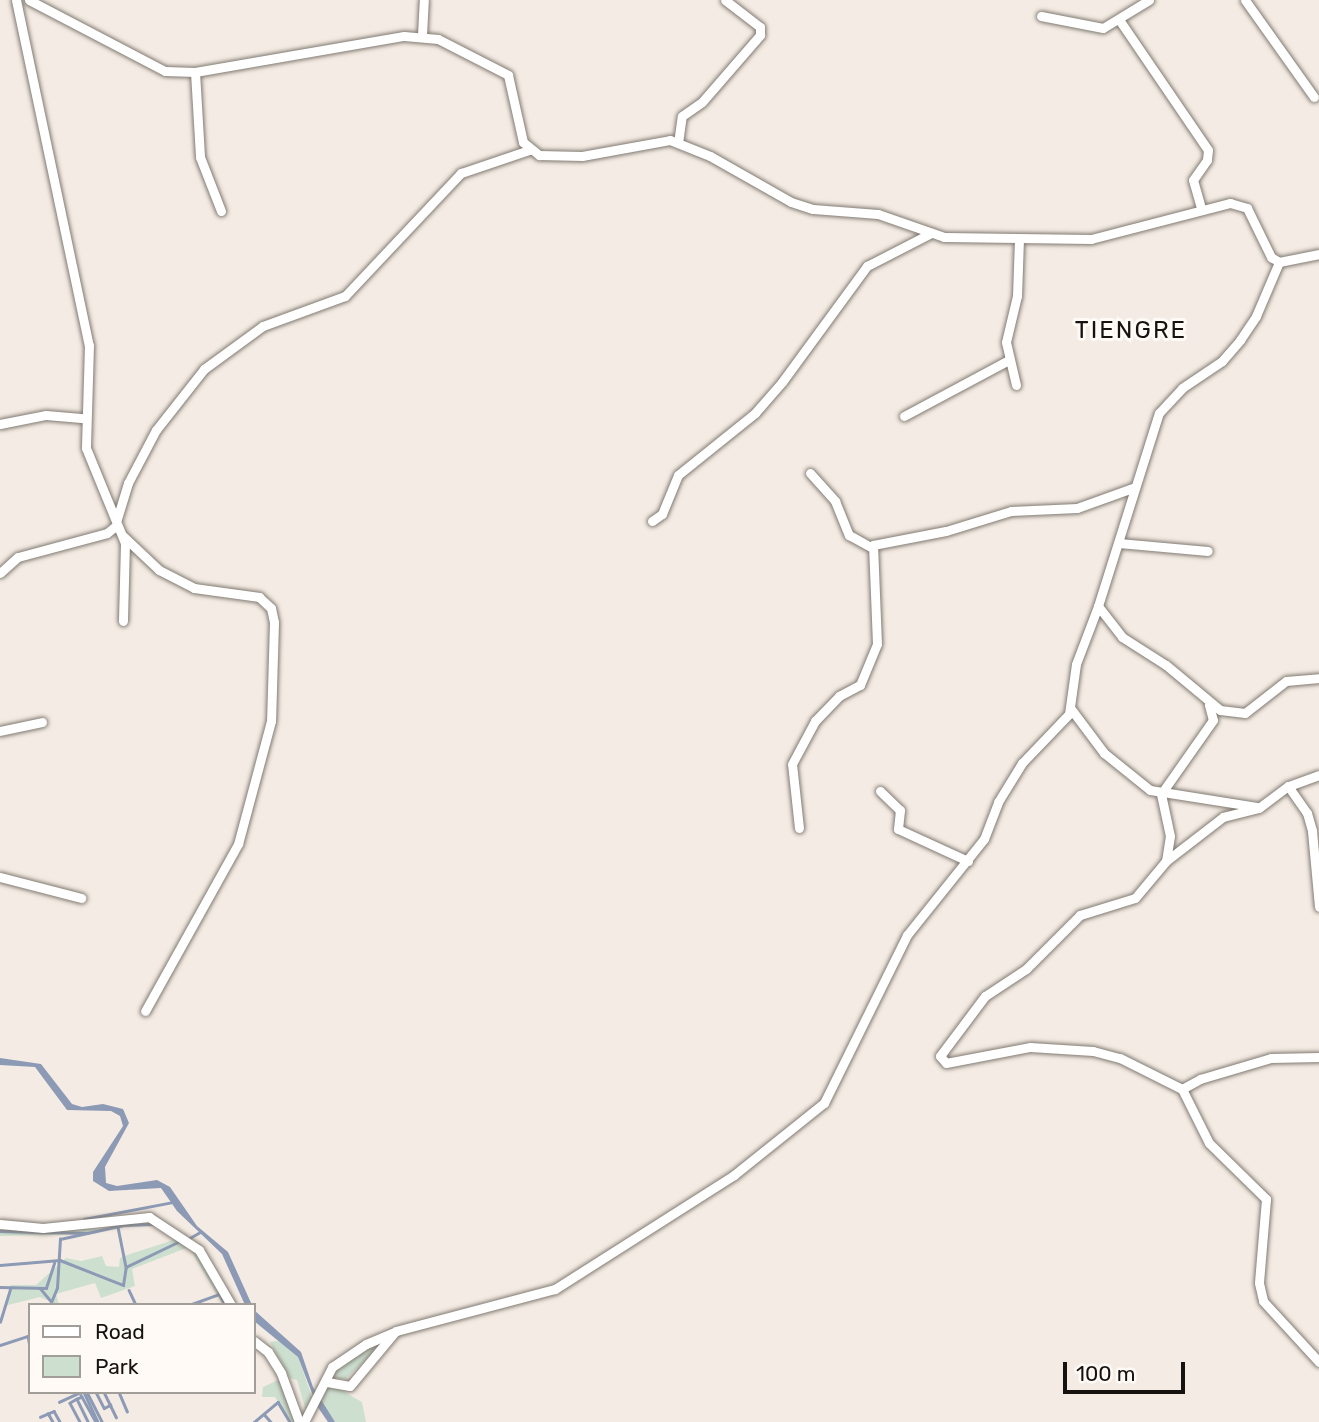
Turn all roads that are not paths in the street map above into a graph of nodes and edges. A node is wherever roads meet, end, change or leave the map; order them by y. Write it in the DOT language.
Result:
graph roads {
  1 [pos="16,0"];
  2 [pos="29,0"];
  3 [pos="425,0"];
  4 [pos="726,0"];
  5 [pos="1149,0"];
  6 [pos="1245,0"];
  7 [pos="1041,16"];
  8 [pos="1120,21"];
  9 [pos="422,35"];
  10 [pos="195,72"];
  11 [pos="1314,96"];
  12 [pos="678,142"];
  13 [pos="529,150"];
  14 [pos="1201,208"];
  15 [pos="221,211"];
  16 [pos="929,234"];
  17 [pos="1019,240"];
  18 [pos="1319,254"];
  19 [pos="1279,262"];
  20 [pos="1010,360"];
  21 [pos="1016,385"];
  22 [pos="904,416"];
  23 [pos="84,418"];
  24 [pos="0,424"];
  25 [pos="810,473"];
  26 [pos="1135,487"];
  27 [pos="652,521"];
  28 [pos="117,522"];
  29 [pos="123,536"];
  30 [pos="1119,543"];
  31 [pos="871,547"];
  32 [pos="1208,551"];
  33 [pos="0,573"];
  34 [pos="1098,606"];
  35 [pos="123,621"];
  36 [pos="1319,678"];
  37 [pos="1209,705"];
  38 [pos="1071,709"];
  39 [pos="42,722"];
  40 [pos="0,731"];
  41 [pos="1319,775"];
  42 [pos="1288,786"];
  43 [pos="880,791"];
  44 [pos="1161,794"];
  45 [pos="1259,807"];
  46 [pos="799,828"];
  47 [pos="968,861"];
  48 [pos="1166,861"];
  49 [pos="0,877"];
  50 [pos="81,898"];
  51 [pos="1319,907"];
  52 [pos="145,1011"];
  53 [pos="1319,1057"];
  54 [pos="1182,1089"];
  55 [pos="0,1224"];
  56 [pos="230,1303"];
  57 [pos="396,1331"];
  58 [pos="256,1343"];
  59 [pos="1319,1362"];
  60 [pos="327,1383"];
  61 [pos="303,1421"];
  1 -- 23 [label="street"];
  2 -- 10 [label="street"];
  3 -- 9 [label="street"];
  4 -- 12 [label="street"];
  5 -- 8 [label="street"];
  6 -- 11 [label="street"];
  7 -- 8 [label="street"];
  8 -- 14 [label="street"];
  9 -- 10 [label="street"];
  9 -- 13 [label="street"];
  10 -- 15 [label="street"];
  12 -- 13 [label="street"];
  12 -- 16 [label="street"];
  13 -- 28 [label="street"];
  14 -- 17 [label="street"];
  14 -- 19 [label="street"];
  16 -- 17 [label="street"];
  16 -- 27 [label="street"];
  17 -- 20 [label="street"];
  18 -- 19 [label="street"];
  19 -- 26 [label="street"];
  20 -- 21 [label="street"];
  20 -- 22 [label="street"];
  23 -- 24 [label="street"];
  23 -- 28 [label="street"];
  25 -- 31 [label="street"];
  26 -- 30 [label="street"];
  26 -- 31 [label="street"];
  28 -- 29 [label="street"];
  28 -- 33 [label="street"];
  29 -- 35 [label="street"];
  29 -- 52 [label="street"];
  30 -- 32 [label="street"];
  30 -- 34 [label="street"];
  31 -- 46 [label="street"];
  34 -- 37 [label="street"];
  34 -- 38 [label="street"];
  36 -- 37 [label="street"];
  37 -- 44 [label="street"];
  38 -- 44 [label="street"];
  38 -- 47 [label="street"];
  39 -- 40 [label="street"];
  41 -- 42 [label="street"];
  42 -- 45 [label="street"];
  42 -- 51 [label="street"];
  43 -- 47 [label="street"];
  44 -- 45 [label="street"];
  44 -- 48 [label="street"];
  45 -- 48 [label="street"];
  47 -- 57 [label="street"];
  48 -- 54 [label="street"];
  49 -- 50 [label="street"];
  53 -- 54 [label="street"];
  54 -- 59 [label="street"];
  55 -- 56 [label="street"];
  57 -- 60 [label="street"];
  57 -- 60 [label="street"];
  58 -- 61 [label="street"];
  60 -- 61 [label="street"];
}
